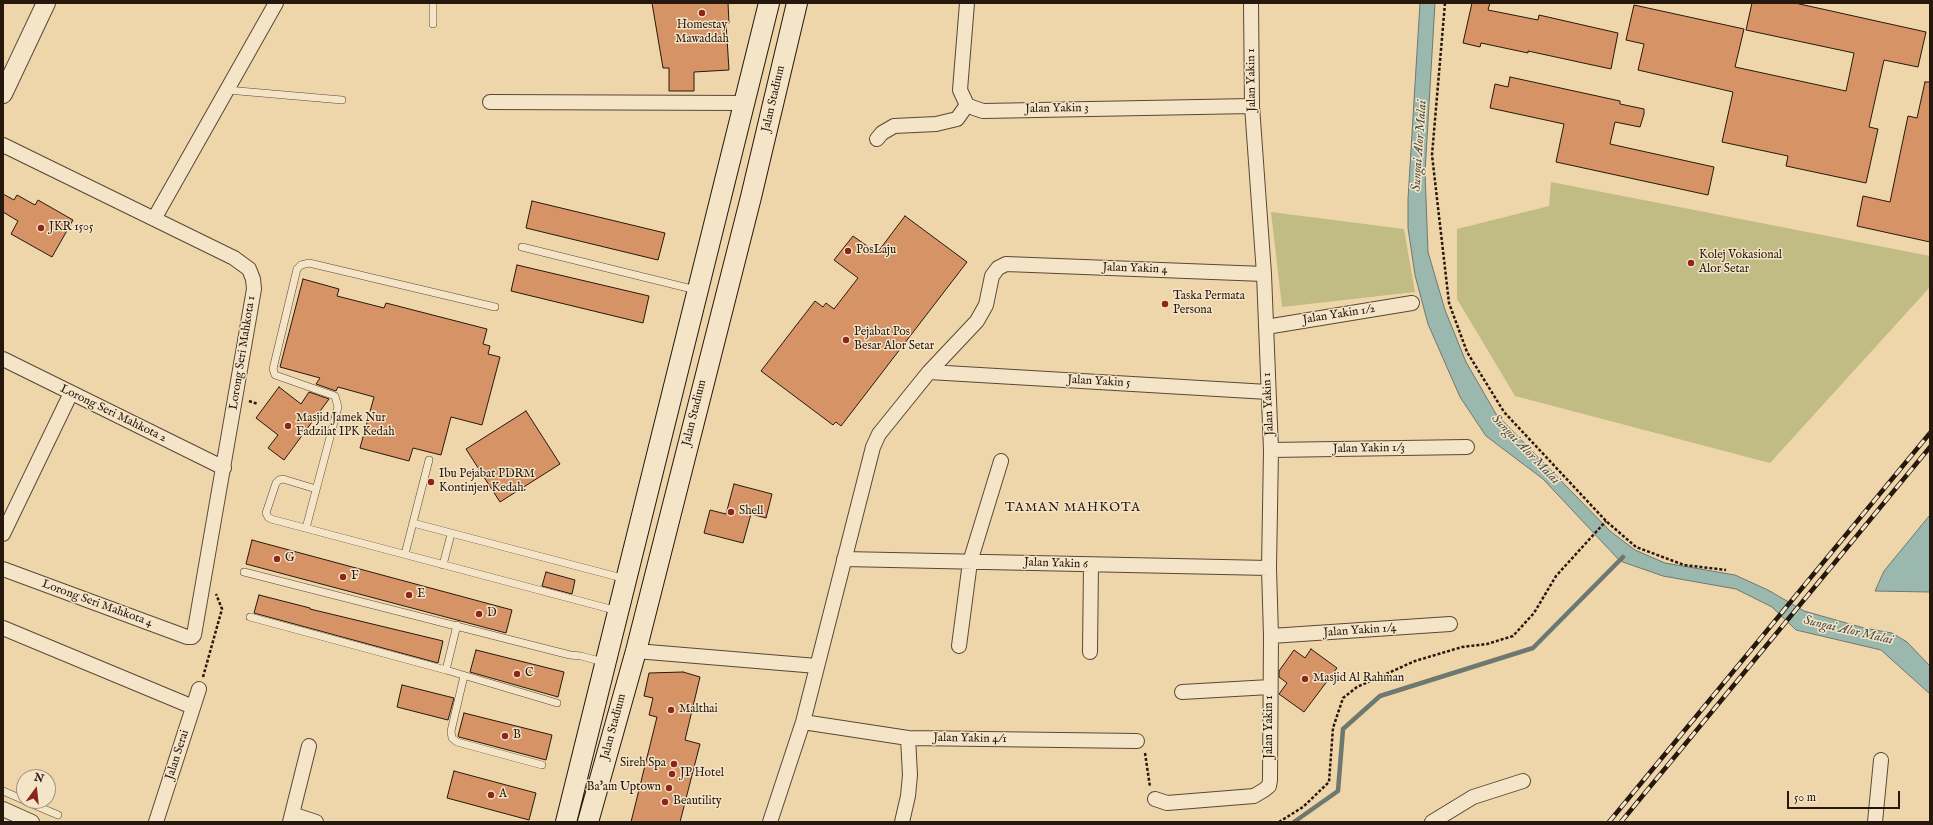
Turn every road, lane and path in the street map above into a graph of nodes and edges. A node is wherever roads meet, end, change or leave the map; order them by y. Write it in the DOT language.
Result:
graph roads {
  1 [pos="46,3"];
  2 [pos="276,3"];
  3 [pos="433,3"];
  4 [pos="769,3"];
  5 [pos="797,3"];
  6 [pos="967,3"];
  7 [pos="1251,3"];
  8 [pos="1445,3"];
  9 [pos="433,24"];
  10 [pos="227,90"];
  11 [pos="3,94"];
  12 [pos="342,100"];
  13 [pos="490,102"];
  14 [pos="744,103"];
  15 [pos="967,105"];
  16 [pos="1252,106"];
  17 [pos="877,140"];
  18 [pos="3,145"];
  19 [pos="154,219"];
  20 [pos="522,247"];
  21 [pos="1264,274"];
  22 [pos="698,291"];
  23 [pos="1412,303"];
  24 [pos="494,307"];
  25 [pos="1266,327"];
  26 [pos="3,359"];
  27 [pos="929,372"];
  28 [pos="1268,392"];
  29 [pos="71,393"];
  30 [pos="1466,447"];
  31 [pos="1271,450"];
  32 [pos="429,460"];
  33 [pos="1000,461"];
  34 [pos="224,468"];
  35 [pos="316,489"];
  36 [pos="1605,522"];
  37 [pos="413,523"];
  38 [pos="306,528"];
  39 [pos="3,534"];
  40 [pos="451,534"];
  41 [pos="405,554"];
  42 [pos="844,559"];
  43 [pos="970,562"];
  44 [pos="443,564"];
  45 [pos="1091,565"];
  46 [pos="1269,568"];
  47 [pos="3,569"];
  48 [pos="1726,570"];
  49 [pos="206,571"];
  50 [pos="244,572"];
  51 [pos="626,580"];
  52 [pos="618,611"];
  53 [pos="250,617"];
  54 [pos="1450,624"];
  55 [pos="457,625"];
  56 [pos="3,628"];
  57 [pos="1271,636"];
  58 [pos="192,637"];
  59 [pos="960,646"];
  60 [pos="636,651"];
  61 [pos="1090,652"];
  62 [pos="606,662"];
  63 [pos="817,666"];
  64 [pos="446,670"];
  65 [pos="464,676"];
  66 [pos="1270,687"];
  67 [pos="199,689"];
  68 [pos="1182,692"];
  69 [pos="557,703"];
  70 [pos="194,707"];
  71 [pos="803,722"];
  72 [pos="908,738"];
  73 [pos="1137,741"];
  74 [pos="309,746"];
  75 [pos="1881,760"];
  76 [pos="542,765"];
  77 [pos="1523,781"];
  78 [pos="3,791"];
  79 [pos="16,797"];
  80 [pos="1155,799"];
  81 [pos="3,809"];
  82 [pos="44,809"];
  83 [pos="58,815"];
  84 [pos="291,818"];
  85 [pos="32,822"];
  86 [pos="156,822"];
  87 [pos="316,822"];
  88 [pos="566,822"];
  89 [pos="588,822"];
  90 [pos="770,822"];
  91 [pos="902,822"];
  92 [pos="1279,822"];
  93 [pos="1432,822"];
  94 [pos="1875,822"];
  1 -- 11 [label="street"];
  2 -- 10 [label="street"];
  3 -- 9 [label="lane"];
  4 -- 14 [label="main road, Jalan Stadium"];
  5 -- 60 [label="main road, Jalan Stadium"];
  6 -- 15 [label="street"];
  7 -- 16 [label="street, Jalan Yakin 1"];
  8 -- 36 [label="path"];
  10 -- 12 [label="lane"];
  10 -- 19 [label="street"];
  13 -- 14 [label="street"];
  14 -- 22 [label="main road, Jalan Stadium"];
  15 -- 16 [label="street, Jalan Yakin 3"];
  15 -- 17 [label="street"];
  16 -- 21 [label="street, Jalan Yakin 1"];
  18 -- 19 [label="street, Lorong Seri Mahkota 1"];
  19 -- 34 [label="street, Lorong Seri Mahkota 1"];
  20 -- 22 [label="lane"];
  21 -- 25 [label="street, Jalan Yakin 1"];
  21 -- 27 [label="street, Jalan Yakin 4"];
  22 -- 51 [label="main road, Jalan Stadium"];
  23 -- 25 [label="street, Jalan Yakin 1/2"];
  24 -- 35 [label="lane"];
  25 -- 28 [label="street, Jalan Yakin 1"];
  26 -- 29 [label="street, Lorong Seri Mahkota 2"];
  27 -- 28 [label="street, Jalan Yakin 5"];
  27 -- 42 [label="street"];
  28 -- 31 [label="street, Jalan Yakin 1"];
  29 -- 34 [label="street, Lorong Seri Mahkota 2"];
  29 -- 39 [label="street"];
  30 -- 31 [label="street, Jalan Yakin 1/3"];
  31 -- 46 [label="street, Jalan Yakin 1"];
  32 -- 37 [label="lane"];
  33 -- 43 [label="street"];
  34 -- 49 [label="street, Lorong Seri Mahkota 1"];
  35 -- 38 [label="lane"];
  35 -- 38 [label="lane"];
  36 -- 48 [label="path"];
  36 -- 92 [label="path"];
  37 -- 40 [label="lane"];
  37 -- 41 [label="lane"];
  38 -- 41 [label="lane"];
  40 -- 44 [label="lane"];
  40 -- 51 [label="lane"];
  41 -- 44 [label="lane"];
  42 -- 43 [label="street, Jalan Yakin 6"];
  42 -- 63 [label="street"];
  43 -- 45 [label="street, Jalan Yakin 6"];
  43 -- 59 [label="street"];
  44 -- 52 [label="lane"];
  45 -- 46 [label="street, Jalan Yakin 6"];
  45 -- 61 [label="street"];
  46 -- 57 [label="street, Jalan Yakin 1"];
  47 -- 58 [label="street, Lorong Seri Mahkota 4"];
  49 -- 58 [label="street, Lorong Seri Mahkota 1"];
  49 -- 67 [label="path"];
  50 -- 55 [label="lane"];
  51 -- 52 [label="main road, Jalan Stadium"];
  52 -- 62 [label="main road, Jalan Stadium"];
  53 -- 64 [label="lane"];
  54 -- 57 [label="street, Jalan Yakin 1/4"];
  55 -- 62 [label="lane"];
  55 -- 64 [label="lane"];
  56 -- 70 [label="street"];
  57 -- 66 [label="street, Jalan Yakin 1"];
  60 -- 63 [label="street"];
  60 -- 89 [label="main road, Jalan Stadium"];
  62 -- 88 [label="main road, Jalan Stadium"];
  63 -- 71 [label="street"];
  64 -- 65 [label="lane"];
  65 -- 69 [label="lane"];
  65 -- 76 [label="lane"];
  66 -- 68 [label="street"];
  66 -- 80 [label="street, Jalan Yakin 1"];
  67 -- 70 [label="street, Jalan Serai"];
  70 -- 86 [label="street, Jalan Serai"];
  71 -- 72 [label="street, Jalan Yakin 4/1"];
  71 -- 90 [label="street"];
  72 -- 73 [label="street, Jalan Yakin 4/1"];
  72 -- 91 [label="street"];
  73 -- 80 [label="path"];
  74 -- 84 [label="street"];
  75 -- 94 [label="street"];
  77 -- 93 [label="street"];
  78 -- 79 [label="lane"];
  81 -- 85 [label="street"];
  82 -- 83 [label="lane"];
  84 -- 87 [label="street"];
}
